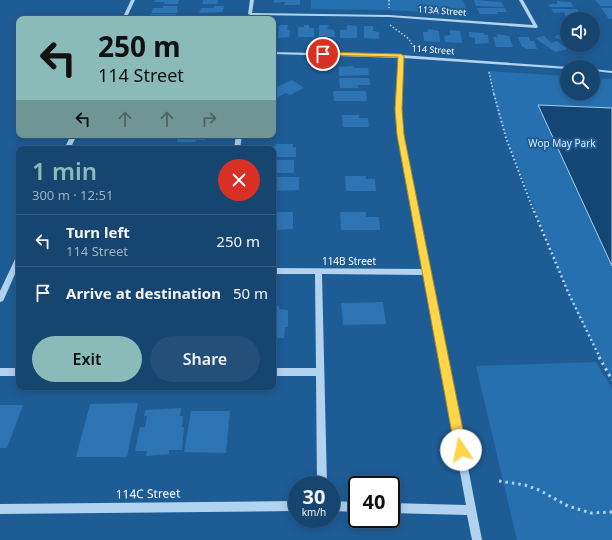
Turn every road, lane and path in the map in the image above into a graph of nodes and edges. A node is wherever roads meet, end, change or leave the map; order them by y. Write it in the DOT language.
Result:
graph roads {
  1 [pos="133,0"];
  2 [pos="252,0"];
  3 [pos="521,0"];
  4 [pos="125,16"];
  5 [pos="276,53"];
  6 [pos="401,56"];
  7 [pos="560,67"];
  8 [pos="488,71"];
  9 [pos="600,71"];
  10 [pos="612,72"];
  11 [pos="276,271"];
  12 [pos="318,271"];
  13 [pos="16,272"];
  14 [pos="426,272"];
  15 [pos="0,299"];
  16 [pos="0,372"];
  17 [pos="16,372"];
  18 [pos="276,372"];
  19 [pos="320,372"];
  20 [pos="612,380"];
  21 [pos="322,476"];
  22 [pos="499,481"];
  23 [pos="288,506"];
  24 [pos="400,508"];
  25 [pos="0,509"];
  26 [pos="472,510"];
  27 [pos="612,512"];
  28 [pos="477,540"];
  1 -- 4 [label="street"];
  2 -- 3 [label="street, 113A Street"];
  5 -- 6 [label="street, 114 Street"];
  6 -- 7 [label="street, 114 Street"];
  6 -- 14 [label="street"];
  8 -- 20 [label="path"];
  9 -- 10 [label="street"];
  11 -- 12 [label="street, 114B Street"];
  12 -- 14 [label="street, 114B Street"];
  12 -- 19 [label="street"];
  13 -- 15 [label="street"];
  14 -- 26 [label="street"];
  16 -- 17 [label="street"];
  18 -- 19 [label="street"];
  19 -- 21 [label="street"];
  22 -- 27 [label="path"];
  23 -- 25 [label="street, 114C Street"];
  24 -- 26 [label="street"];
  26 -- 28 [label="street"];
}
